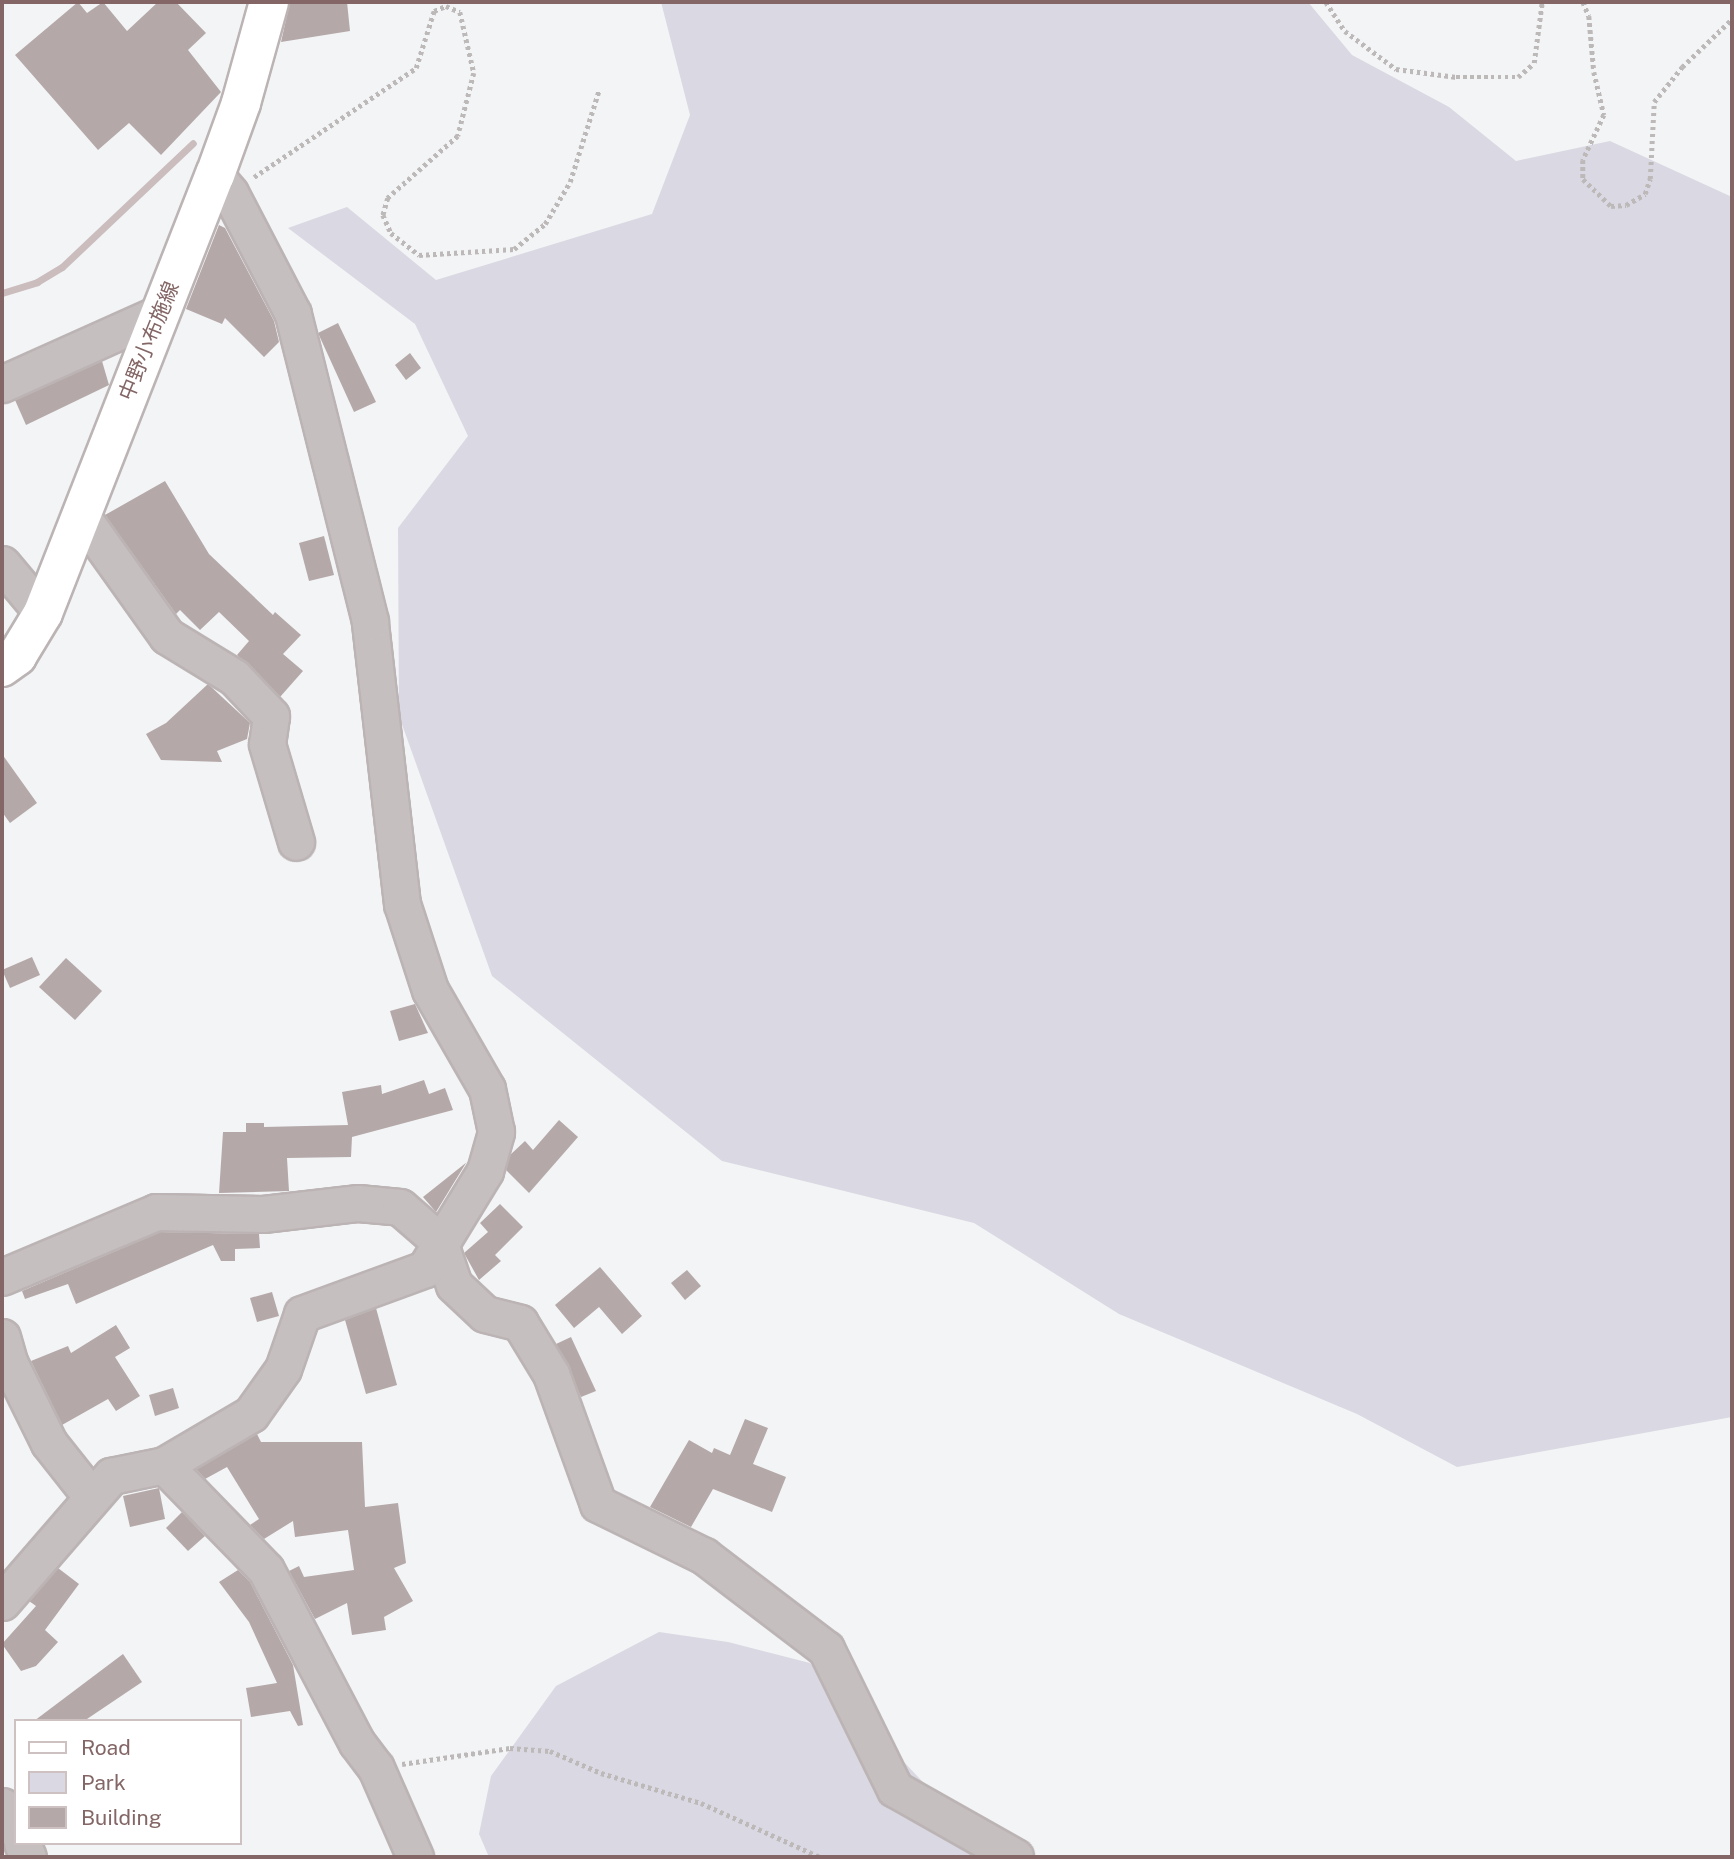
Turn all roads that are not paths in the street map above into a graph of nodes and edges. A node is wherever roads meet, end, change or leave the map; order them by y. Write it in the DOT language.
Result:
graph roads {
  1 [pos="269,2"];
  2 [pos="222,184"];
  3 [pos="160,313"];
  4 [pos="2,384"];
  5 [pos="80,514"];
  6 [pos="2,564"];
  7 [pos="43,613"];
  8 [pos="2,667"];
  9 [pos="296,842"];
  10 [pos="439,1241"];
  11 [pos="2,1277"];
  12 [pos="4,1354"];
  13 [pos="164,1465"];
  14 [pos="91,1496"];
  15 [pos="2,1602"];
  16 [pos="2,1806"];
  17 [pos="14,1827"];
  18 [pos="415,1857"];
  19 [pos="1015,1857"];
  1 -- 2 [label="main road, 中野小布施線"];
  2 -- 3 [label="main road, 中野小布施線"];
  2 -- 10 [label="street"];
  3 -- 4 [label="street"];
  3 -- 5 [label="main road, 中野小布施線"];
  5 -- 7 [label="main road, 中野小布施線"];
  5 -- 9 [label="street"];
  6 -- 7 [label="street"];
  7 -- 8 [label="main road, 中野小布施線"];
  10 -- 11 [label="street"];
  10 -- 13 [label="street"];
  10 -- 19 [label="street"];
  12 -- 14 [label="street"];
  13 -- 14 [label="street"];
  13 -- 18 [label="street"];
  14 -- 15 [label="street"];
  16 -- 17 [label="street"];
}
